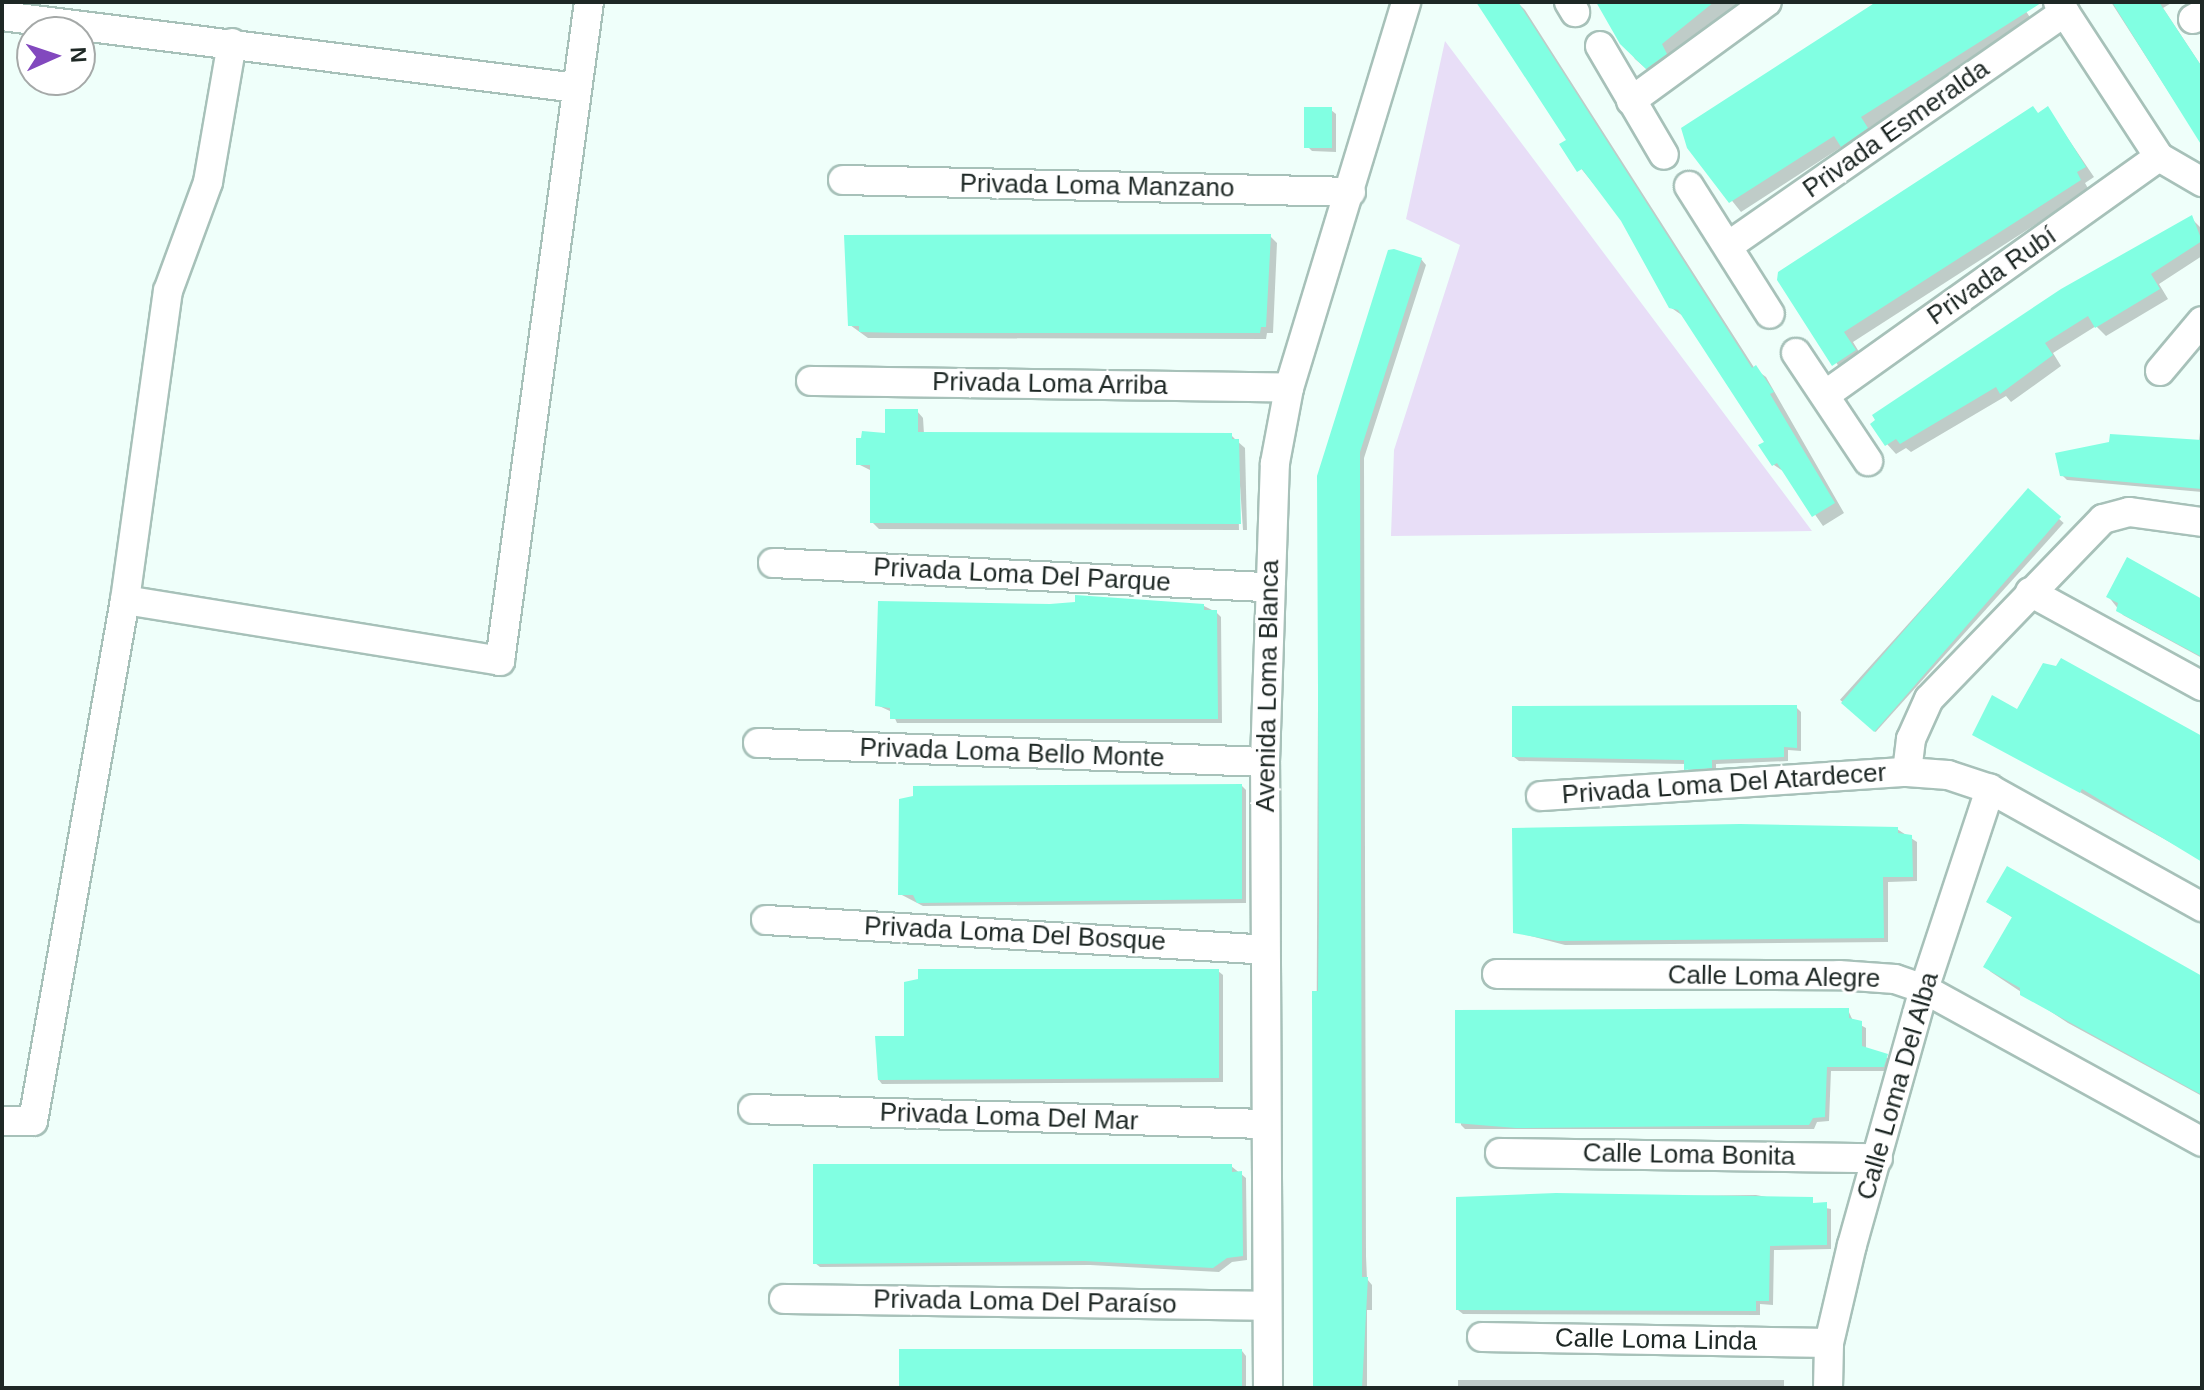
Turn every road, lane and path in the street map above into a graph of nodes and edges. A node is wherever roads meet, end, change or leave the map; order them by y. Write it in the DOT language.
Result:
graph roads {
  1 [pos="589,2"];
  2 [pos="1406,2"];
  3 [pos="1767,2"];
  4 [pos="2062,7"];
  5 [pos="2,16"];
  6 [pos="232,43"];
  7 [pos="1600,46"];
  8 [pos="577,88"];
  9 [pos="1631,101"];
  10 [pos="1664,155"];
  11 [pos="2159,157"];
  12 [pos="843,180"];
  13 [pos="2202,182"];
  14 [pos="1689,186"];
  15 [pos="1351,192"];
  16 [pos="1728,246"];
  17 [pos="1770,314"];
  18 [pos="2199,329"];
  19 [pos="1796,353"];
  20 [pos="2160,371"];
  21 [pos="811,381"];
  22 [pos="1289,388"];
  23 [pos="1825,395"];
  24 [pos="1868,461"];
  25 [pos="2202,522"];
  26 [pos="773,563"];
  27 [pos="1270,587"];
  28 [pos="2030,592"];
  29 [pos="125,600"];
  30 [pos="2202,686"];
  31 [pos="758,743"];
  32 [pos="1265,762"];
  33 [pos="1907,772"];
  34 [pos="1990,789"];
  35 [pos="1541,796"];
  36 [pos="2202,907"];
  37 [pos="766,920"];
  38 [pos="1265,950"];
  39 [pos="1497,974"];
  40 [pos="1924,989"];
  41 [pos="753,1109"];
  42 [pos="2,1121"];
  43 [pos="1264,1124"];
  44 [pos="2202,1142"];
  45 [pos="1500,1153"];
  46 [pos="1878,1158"];
  47 [pos="784,1299"];
  48 [pos="1266,1306"];
  49 [pos="1482,1337"];
  50 [pos="1829,1343"];
  51 [pos="1268,1388"];
  52 [pos="1828,1388"];
  1 -- 8 [label="street"];
  2 -- 15 [label="street, Avenida Loma Blanca"];
  3 -- 9 [label="street"];
  4 -- 11 [label="street"];
  4 -- 16 [label="street, Privada Esmeralda"];
  5 -- 6 [label="street"];
  6 -- 8 [label="street"];
  6 -- 29 [label="street"];
  7 -- 9 [label="street"];
  8 -- 29 [label="street"];
  9 -- 10 [label="street"];
  11 -- 13 [label="street"];
  11 -- 23 [label="street, Privada Rubí"];
  12 -- 15 [label="street, Privada Loma Manzano"];
  14 -- 16 [label="street"];
  15 -- 22 [label="street, Avenida Loma Blanca"];
  16 -- 17 [label="street"];
  18 -- 20 [label="street"];
  19 -- 23 [label="street"];
  21 -- 22 [label="street, Privada Loma Arriba"];
  22 -- 27 [label="street, Avenida Loma Blanca"];
  23 -- 24 [label="street"];
  25 -- 28 [label="street"];
  26 -- 27 [label="street, Privada Loma Del Parque"];
  27 -- 32 [label="street, Avenida Loma Blanca"];
  28 -- 30 [label="street"];
  28 -- 33 [label="street"];
  29 -- 42 [label="street"];
  31 -- 32 [label="street, Privada Loma Bello Monte"];
  32 -- 38 [label="street, Avenida Loma Blanca"];
  33 -- 34 [label="street, Privada Loma Del Atardecer"];
  33 -- 35 [label="street, Privada Loma Del Atardecer"];
  34 -- 36 [label="street, Privada Loma Del Atardecer"];
  34 -- 40 [label="street, Calle Loma Del Alba"];
  37 -- 38 [label="street, Privada Loma Del Bosque"];
  38 -- 43 [label="street, Avenida Loma Blanca"];
  39 -- 40 [label="street, Calle Loma Alegre"];
  40 -- 44 [label="street, Calle Loma Alegre"];
  40 -- 46 [label="street, Calle Loma Del Alba"];
  41 -- 43 [label="street, Privada Loma Del Mar"];
  43 -- 48 [label="street, Avenida Loma Blanca"];
  45 -- 46 [label="street, Calle Loma Bonita"];
  46 -- 50 [label="street, Calle Loma Del Alba"];
  47 -- 48 [label="street, Privada Loma Del Paraíso"];
  48 -- 51 [label="street, Avenida Loma Blanca"];
  49 -- 50 [label="street, Calle Loma Linda"];
  50 -- 52 [label="street, Calle Loma Del Alba"];
}
